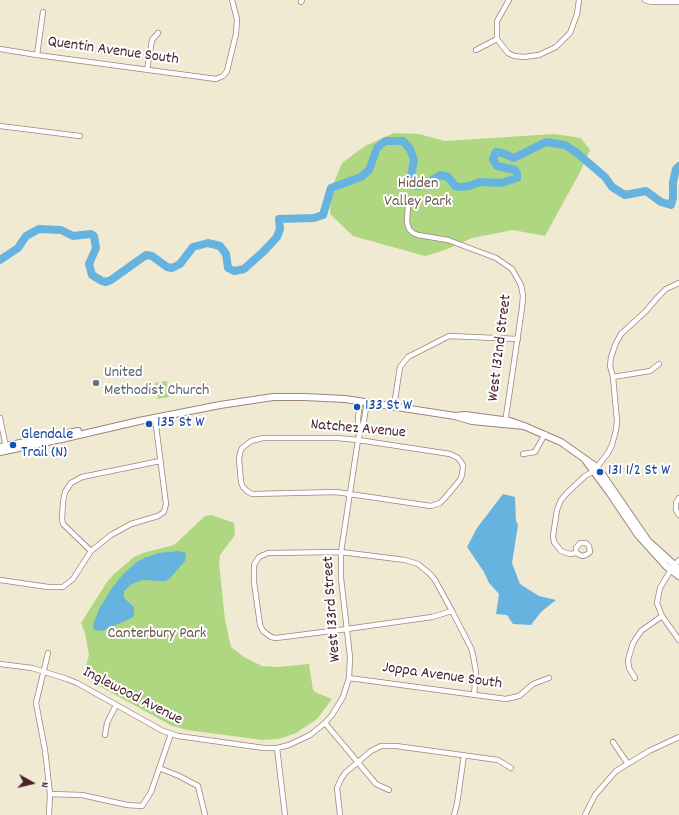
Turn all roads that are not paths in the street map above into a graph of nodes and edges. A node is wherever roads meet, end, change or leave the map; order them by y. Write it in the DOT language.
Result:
graph roads {
  1 [pos="232,0"];
  2 [pos="510,0"];
  3 [pos="579,0"];
  4 [pos="645,0"];
  5 [pos="679,2"];
  6 [pos="43,12"];
  7 [pos="158,33"];
  8 [pos="497,39"];
  9 [pos="0,49"];
  10 [pos="476,50"];
  11 [pos="37,55"];
  12 [pos="148,70"];
  13 [pos="0,126"];
  14 [pos="80,136"];
  15 [pos="408,205"];
  16 [pos="679,284"];
  17 [pos="518,339"];
  18 [pos="659,364"];
  19 [pos="613,377"];
  20 [pos="363,402"];
  21 [pos="394,406"];
  22 [pos="0,418"];
  23 [pos="154,418"];
  24 [pos="505,422"];
  25 [pos="545,434"];
  26 [pos="358,440"];
  27 [pos="4,448"];
  28 [pos="0,452"];
  29 [pos="523,454"];
  30 [pos="160,461"];
  31 [pos="595,469"];
  32 [pos="350,494"];
  33 [pos="679,498"];
  34 [pos="679,515"];
  35 [pos="91,551"];
  36 [pos="341,552"];
  37 [pos="576,553"];
  38 [pos="679,560"];
  39 [pos="675,568"];
  40 [pos="679,576"];
  41 [pos="0,580"];
  42 [pos="452,611"];
  43 [pos="662,616"];
  44 [pos="347,629"];
  45 [pos="679,640"];
  46 [pos="48,654"];
  47 [pos="0,664"];
  48 [pos="43,671"];
  49 [pos="349,678"];
  50 [pos="549,678"];
  51 [pos="635,678"];
  52 [pos="474,695"];
  53 [pos="116,705"];
  54 [pos="325,723"];
  55 [pos="171,734"];
  56 [pos="105,735"];
  57 [pos="679,737"];
  58 [pos="613,742"];
  59 [pos="277,748"];
  60 [pos="464,755"];
  61 [pos="358,762"];
  62 [pos="628,764"];
  63 [pos="159,768"];
  64 [pos="511,768"];
  65 [pos="389,790"];
  66 [pos="50,794"];
  67 [pos="49,815"];
  68 [pos="206,815"];
  69 [pos="285,815"];
  70 [pos="340,815"];
  71 [pos="454,815"];
  72 [pos="585,815"];
  1 -- 12 [label="street, Quentin Avenue South"];
  2 -- 8 [label="street"];
  3 -- 8 [label="street"];
  4 -- 5 [label="street"];
  6 -- 11 [label="street"];
  7 -- 12 [label="street"];
  8 -- 10 [label="street"];
  9 -- 11 [label="street, Quentin Avenue South"];
  11 -- 12 [label="street, Quentin Avenue South"];
  13 -- 14 [label="street"];
  15 -- 17 [label="street, West 132nd Street"];
  16 -- 19 [label="street"];
  17 -- 21 [label="street"];
  17 -- 24 [label="street, West 132nd Street"];
  18 -- 19 [label="street"];
  19 -- 31 [label="street"];
  20 -- 21 [label="main road"];
  20 -- 23 [label="main road"];
  20 -- 26 [label="street, West 133rd Street"];
  21 -- 24 [label="main road"];
  22 -- 27 [label="street"];
  23 -- 27 [label="main road"];
  23 -- 30 [label="street"];
  24 -- 25 [label="main road"];
  25 -- 29 [label="street"];
  25 -- 31 [label="main road"];
  26 -- 32 [label="street, West 133rd Street"];
  26 -- 32 [label="street, Natchez Avenue"];
  26 -- 32 [label="street, Natchez Avenue"];
  27 -- 28 [label="main road"];
  30 -- 35 [label="street"];
  30 -- 35 [label="street"];
  31 -- 37 [label="street"];
  31 -- 39 [label="main road"];
  32 -- 36 [label="street, West 133rd Street"];
  33 -- 34 [label="street"];
  35 -- 41 [label="street"];
  36 -- 42 [label="street"];
  36 -- 44 [label="street, West 133rd Street"];
  36 -- 44 [label="street"];
  38 -- 39 [label="street"];
  39 -- 40 [label="main road"];
  39 -- 43 [label="street"];
  42 -- 44 [label="street"];
  42 -- 52 [label="street"];
  43 -- 45 [label="street"];
  43 -- 51 [label="street"];
  44 -- 49 [label="street, West 133rd Street"];
  46 -- 48 [label="street"];
  47 -- 48 [label="street, Inglewood Avenue"];
  48 -- 53 [label="street, Inglewood Avenue"];
  48 -- 66 [label="street"];
  49 -- 52 [label="street, Joppa Avenue South"];
  49 -- 54 [label="street, West 133rd Street"];
  50 -- 52 [label="street, Joppa Avenue South"];
  53 -- 55 [label="street, Inglewood Avenue"];
  53 -- 56 [label="street"];
  54 -- 59 [label="street, Inglewood Avenue"];
  54 -- 61 [label="street"];
  55 -- 59 [label="street, Inglewood Avenue"];
  55 -- 63 [label="street"];
  57 -- 62 [label="street"];
  58 -- 62 [label="street"];
  59 -- 69 [label="street"];
  60 -- 61 [label="street"];
  60 -- 64 [label="street"];
  60 -- 71 [label="street"];
  61 -- 65 [label="street"];
  61 -- 70 [label="street"];
  62 -- 72 [label="street"];
  63 -- 66 [label="street"];
  63 -- 68 [label="street"];
  66 -- 67 [label="street"];
}
